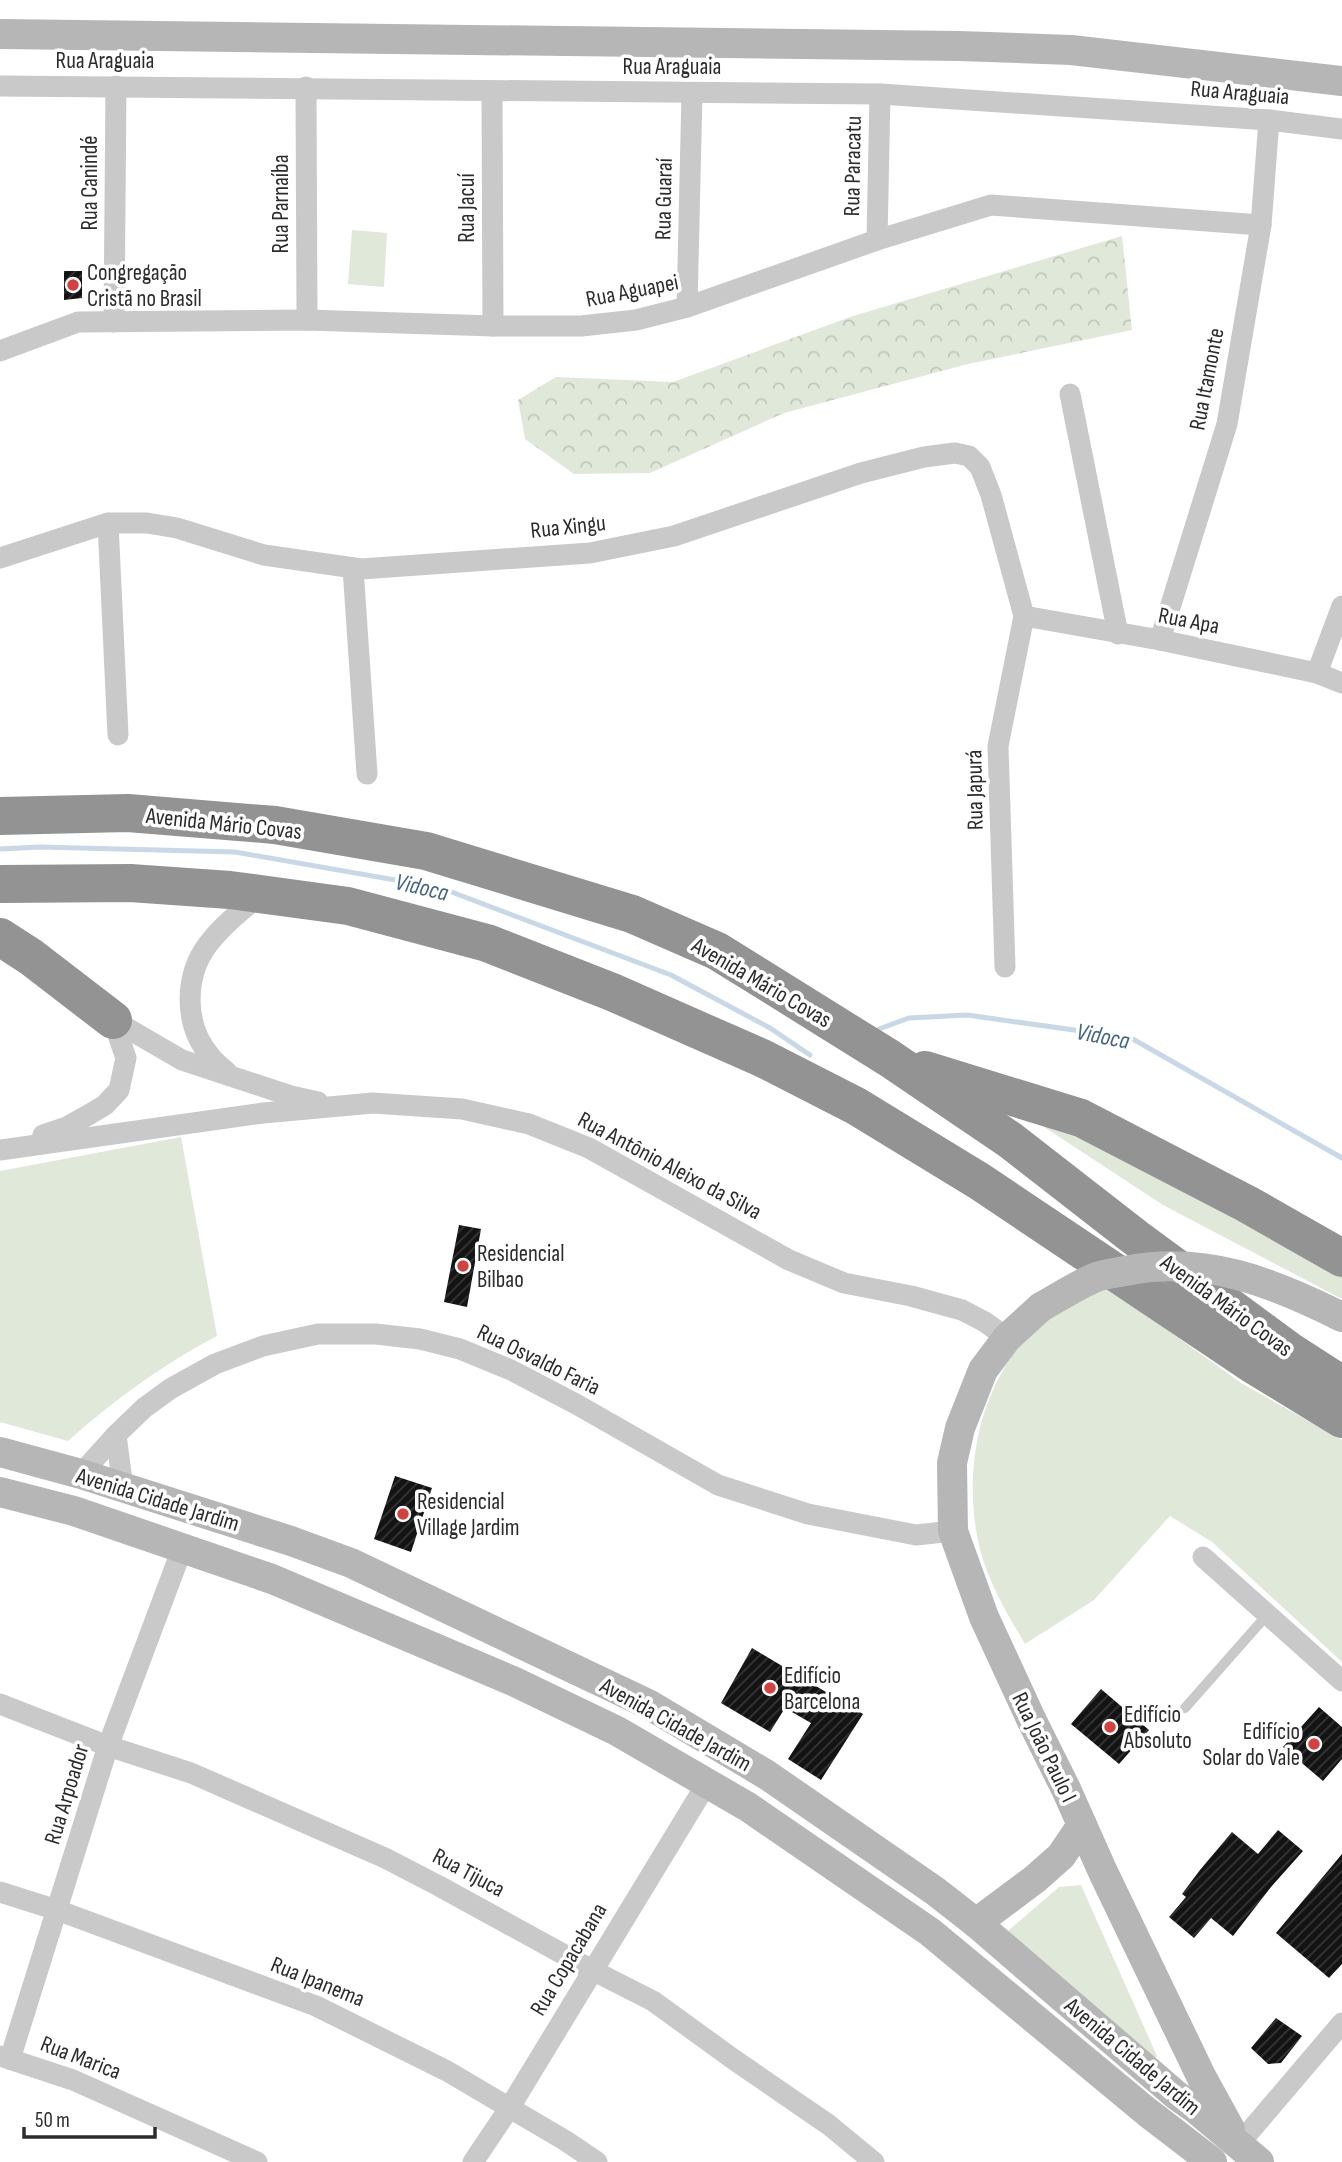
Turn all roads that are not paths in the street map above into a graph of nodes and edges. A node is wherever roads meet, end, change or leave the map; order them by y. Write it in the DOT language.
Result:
graph roads {
  1 [pos="0,34"];
  2 [pos="1340,82"];
  3 [pos="0,86"];
  4 [pos="116,86"];
  5 [pos="306,87"];
  6 [pos="492,91"];
  7 [pos="692,93"];
  8 [pos="880,94"];
  9 [pos="1269,120"];
  10 [pos="1342,129"];
  11 [pos="1261,225"];
  12 [pos="877,240"];
  13 [pos="687,307"];
  14 [pos="307,320"];
  15 [pos="114,322"];
  16 [pos="493,326"];
  17 [pos="0,351"];
  18 [pos="1070,394"];
  19 [pos="108,523"];
  20 [pos="0,558"];
  21 [pos="353,568"];
  22 [pos="1342,607"];
  23 [pos="1024,616"];
  24 [pos="1118,634"];
  25 [pos="1160,640"];
  26 [pos="1317,673"];
  27 [pos="1342,683"];
  28 [pos="118,735"];
  29 [pos="367,774"];
  30 [pos="0,816"];
  31 [pos="0,884"];
  32 [pos="260,895"];
  33 [pos="0,937"];
  34 [pos="1005,967"];
  35 [pos="113,1020"];
  36 [pos="889,1058"];
  37 [pos="233,1078"];
  38 [pos="338,1106"];
  39 [pos="0,1150"];
  40 [pos="1342,1258"];
  41 [pos="1342,1317"];
  42 [pos="1007,1338"];
  43 [pos="1342,1385"];
  44 [pos="1342,1419"];
  45 [pos="116,1435"];
  46 [pos="0,1452"];
  47 [pos="81,1474"];
  48 [pos="123,1488"];
  49 [pos="0,1492"];
  50 [pos="953,1531"];
  51 [pos="183,1549"];
  52 [pos="1203,1557"];
  53 [pos="1267,1615"];
  54 [pos="1342,1681"];
  55 [pos="0,1704"];
  56 [pos="1185,1709"];
  57 [pos="108,1745"];
  58 [pos="767,1775"];
  59 [pos="707,1783"];
  60 [pos="748,1807"];
  61 [pos="1082,1825"];
  62 [pos="0,1892"];
  63 [pos="57,1910"];
  64 [pos="976,1923"];
  65 [pos="592,1970"];
  66 [pos="1342,2023"];
  67 [pos="5,2057"];
  68 [pos="1176,2095"];
  69 [pos="510,2106"];
  70 [pos="1147,2112"];
  71 [pos="1249,2153"];
  72 [pos="257,2162"];
  73 [pos="473,2162"];
  74 [pos="597,2162"];
  75 [pos="874,2162"];
  76 [pos="1212,2162"];
  1 -- 2 [label="main road"];
  3 -- 4 [label="street, Rua Araguaia"];
  4 -- 5 [label="street, Rua Araguaia"];
  4 -- 15 [label="street, Rua Canindé"];
  5 -- 6 [label="street, Rua Araguaia"];
  5 -- 14 [label="street, Rua Parnaíba"];
  6 -- 7 [label="street, Rua Araguaia"];
  6 -- 16 [label="street, Rua Jacuí"];
  7 -- 8 [label="street, Rua Araguaia"];
  7 -- 13 [label="street, Rua Guaraí"];
  8 -- 9 [label="street, Rua Araguaia"];
  8 -- 12 [label="street, Rua Paracatu"];
  9 -- 10 [label="street, Rua Araguaia"];
  9 -- 11 [label="street, Rua Itamonte"];
  11 -- 12 [label="street, Rua Aguapei"];
  11 -- 25 [label="street, Rua Itamonte"];
  12 -- 13 [label="street, Rua Aguapei"];
  13 -- 16 [label="street, Rua Aguapei"];
  14 -- 15 [label="street, Rua Aguapei"];
  14 -- 16 [label="street, Rua Aguapei"];
  15 -- 17 [label="street, Rua Aguapei"];
  18 -- 24 [label="street"];
  19 -- 20 [label="street, Rua Xingu"];
  19 -- 21 [label="street, Rua Xingu"];
  19 -- 28 [label="street"];
  21 -- 23 [label="street, Rua Xingu"];
  21 -- 29 [label="street"];
  22 -- 26 [label="street"];
  23 -- 24 [label="street, Rua Apa"];
  23 -- 34 [label="street, Rua Japurá"];
  24 -- 25 [label="street, Rua Apa"];
  25 -- 26 [label="street, Rua Apa"];
  26 -- 27 [label="street, Rua Apa"];
  30 -- 36 [label="highway, Avenida Mário Covas"];
  31 -- 32 [label="highway, Avenida Mário Covas"];
  32 -- 37 [label="street"];
  32 -- 44 [label="highway, Avenida Mário Covas"];
  33 -- 35 [label="highway"];
  35 -- 37 [label="street"];
  35 -- 39 [label="street"];
  36 -- 40 [label="highway"];
  36 -- 43 [label="highway, Avenida Mário Covas"];
  37 -- 38 [label="street"];
  38 -- 39 [label="street, Rua Antônio Aleixo da Silva"];
  38 -- 42 [label="street, Rua Antônio Aleixo da Silva"];
  41 -- 42 [label="main road, Rua João Paulo I, bridge"];
  42 -- 50 [label="main road, Rua João Paulo I"];
  45 -- 47 [label="street, Rua Osvaldo Faria"];
  45 -- 48 [label="street"];
  45 -- 50 [label="street, Rua Osvaldo Faria"];
  46 -- 47 [label="main road, Avenida Cidade Jardim"];
  47 -- 48 [label="main road, Avenida Cidade Jardim"];
  48 -- 58 [label="main road, Avenida Cidade Jardim"];
  49 -- 51 [label="main road, Avenida Cidade Jardim"];
  50 -- 61 [label="main road, Rua João Paulo I"];
  51 -- 57 [label="street, Rua Arpoador"];
  51 -- 59 [label="main road, Avenida Cidade Jardim"];
  52 -- 53 [label="street"];
  53 -- 54 [label="street"];
  53 -- 56 [label="lane"];
  55 -- 57 [label="street, Rua Tijuca"];
  57 -- 63 [label="street, Rua Arpoador"];
  57 -- 65 [label="street, Rua Tijuca"];
  58 -- 60 [label="main road"];
  58 -- 64 [label="main road, Avenida Cidade Jardim"];
  59 -- 60 [label="main road, Avenida Cidade Jardim"];
  59 -- 65 [label="street, Rua Copacabana"];
  60 -- 70 [label="main road, Avenida Cidade Jardim"];
  61 -- 64 [label="main road"];
  61 -- 71 [label="main road, Rua João Paulo I"];
  62 -- 63 [label="street, Rua Ipanema"];
  63 -- 67 [label="street, Rua Arpoador"];
  63 -- 69 [label="street, Rua Ipanema"];
  64 -- 68 [label="main road, Avenida Cidade Jardim"];
  65 -- 69 [label="street, Rua Copacabana"];
  65 -- 75 [label="street, Rua Tijuca"];
  66 -- 71 [label="street"];
  67 -- 72 [label="street, Rua Marica"];
  68 -- 70 [label="main road"];
  68 -- 71 [label="main road, Avenida Cidade Jardim"];
  69 -- 73 [label="street, Rua Copacabana"];
  69 -- 74 [label="street, Rua Ipanema"];
  70 -- 76 [label="main road, Avenida Cidade Jardim"];
}
